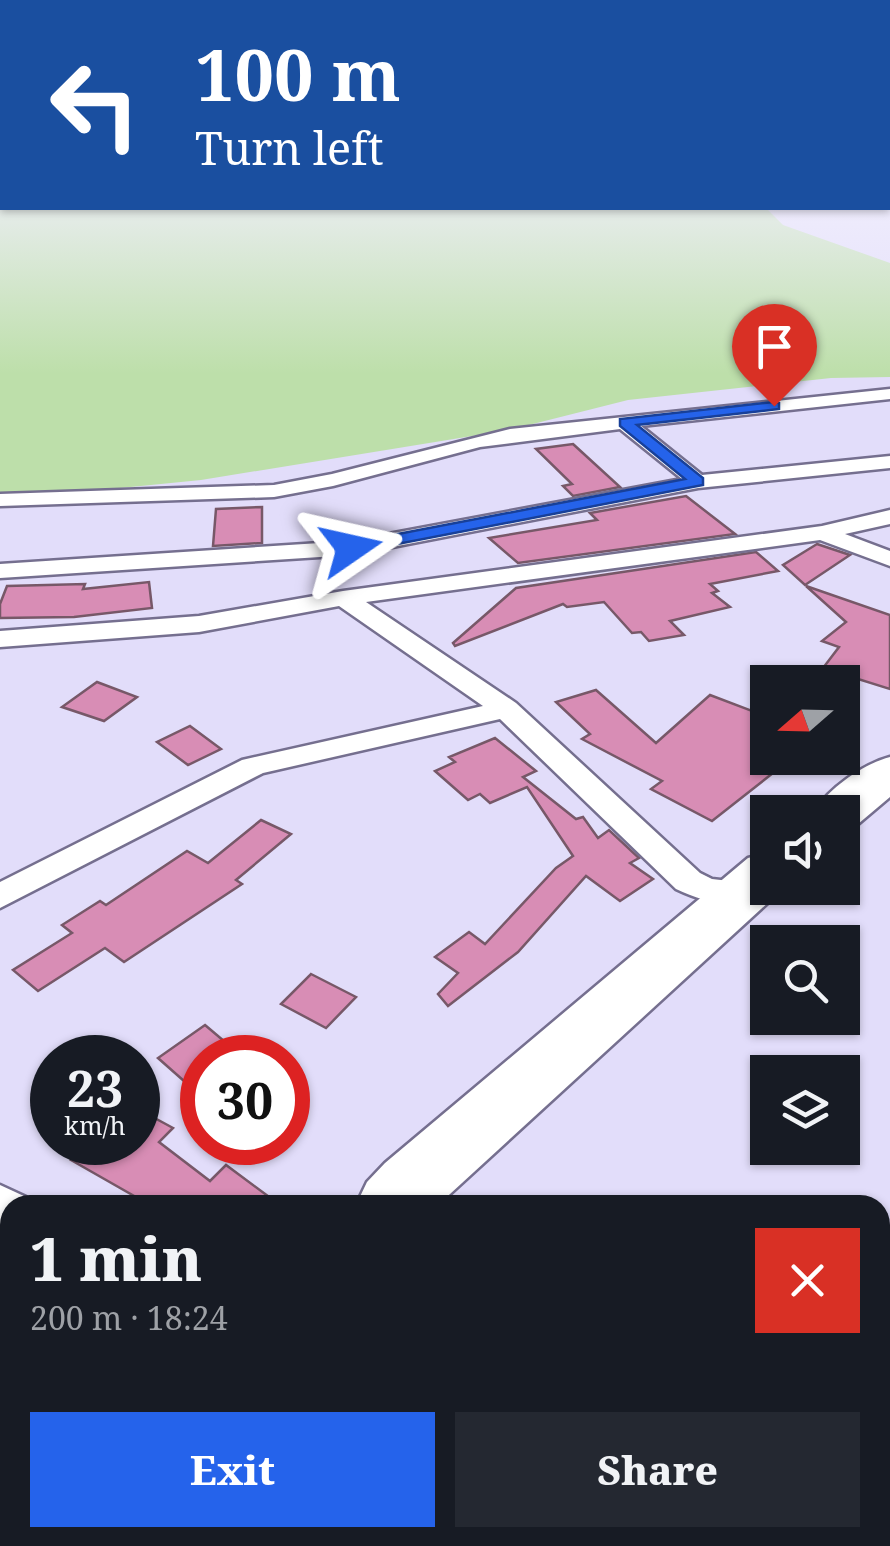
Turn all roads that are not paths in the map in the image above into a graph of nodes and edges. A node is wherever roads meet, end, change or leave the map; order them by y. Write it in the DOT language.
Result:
graph roads {
  1 [pos="890,394"];
  2 [pos="625,422"];
  3 [pos="890,462"];
  4 [pos="698,482"];
  5 [pos="0,500"];
  6 [pos="890,516"];
  7 [pos="822,532"];
  8 [pos="890,559"];
  9 [pos="0,570"];
  10 [pos="343,598"];
  11 [pos="0,639"];
  12 [pos="506,710"];
  13 [pos="890,772"];
  14 [pos="860,796"];
  15 [pos="750,883"];
  16 [pos="750,886"];
  17 [pos="0,896"];
  18 [pos="402,1195"];
  1 -- 2 [label="street"];
  2 -- 4 [label="street"];
  2 -- 5 [label="street"];
  3 -- 4 [label="street"];
  4 -- 9 [label="street"];
  6 -- 7 [label="street"];
  7 -- 8 [label="street"];
  7 -- 10 [label="street"];
  10 -- 11 [label="street"];
  10 -- 12 [label="street"];
  12 -- 15 [label="street"];
  12 -- 17 [label="street"];
  13 -- 14 [label="main road"];
  16 -- 18 [label="main road"];
}
